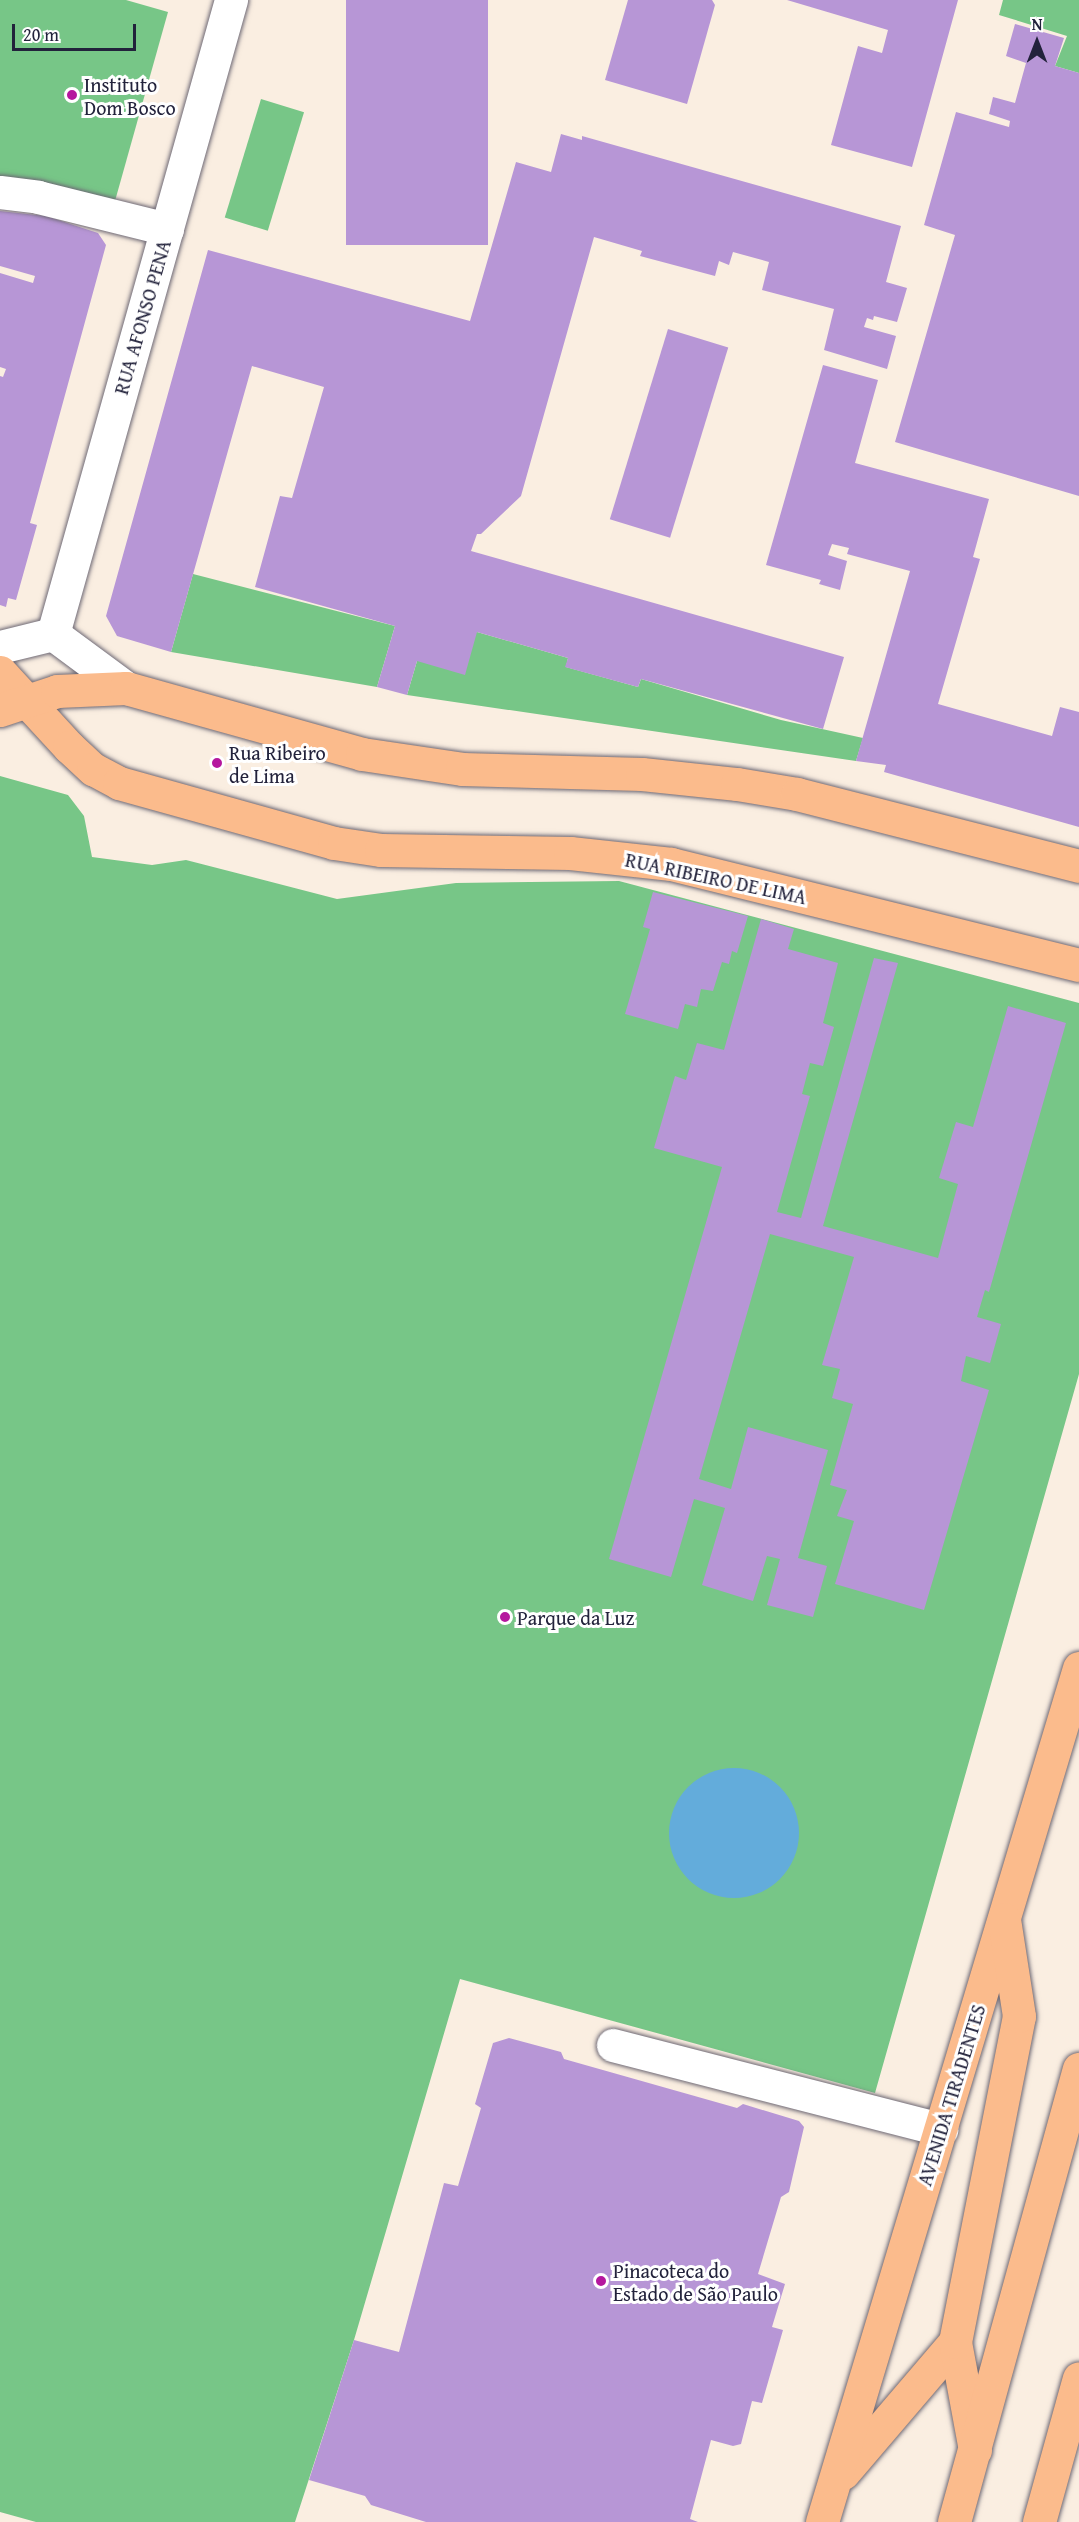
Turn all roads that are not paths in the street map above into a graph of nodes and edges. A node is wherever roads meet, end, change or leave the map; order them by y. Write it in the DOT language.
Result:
graph roads {
  1 [pos="231,0"];
  2 [pos="0,192"];
  3 [pos="167,229"];
  4 [pos="53,634"];
  5 [pos="0,647"];
  6 [pos="0,672"];
  7 [pos="126,688"];
  8 [pos="13,705"];
  9 [pos="1079,866"];
  10 [pos="1079,965"];
  11 [pos="1079,1668"];
  12 [pos="1004,1919"];
  13 [pos="614,2045"];
  14 [pos="1079,2069"];
  15 [pos="941,2129"];
  16 [pos="955,2342"];
  17 [pos="1079,2379"];
  18 [pos="975,2450"];
  19 [pos="834,2483"];
  20 [pos="822,2522"];
  21 [pos="954,2522"];
  22 [pos="1039,2522"];
  1 -- 3 [label="street, RUA AFONSO PENA"];
  2 -- 3 [label="street"];
  3 -- 4 [label="street, RUA AFONSO PENA"];
  4 -- 5 [label="street"];
  4 -- 7 [label="street"];
  6 -- 8 [label="main road, RUA RIBEIRO DE LIMA"];
  7 -- 8 [label="main road"];
  7 -- 9 [label="main road"];
  8 -- 10 [label="main road, RUA RIBEIRO DE LIMA"];
  11 -- 12 [label="main road, AVENIDA TIRADENTES"];
  12 -- 15 [label="main road, AVENIDA TIRADENTES"];
  12 -- 16 [label="main road"];
  13 -- 15 [label="street"];
  14 -- 18 [label="main road"];
  15 -- 19 [label="main road, AVENIDA TIRADENTES"];
  16 -- 18 [label="main road"];
  16 -- 19 [label="main road"];
  17 -- 22 [label="main road"];
  18 -- 21 [label="main road"];
  19 -- 20 [label="main road, AVENIDA TIRADENTES"];
}
